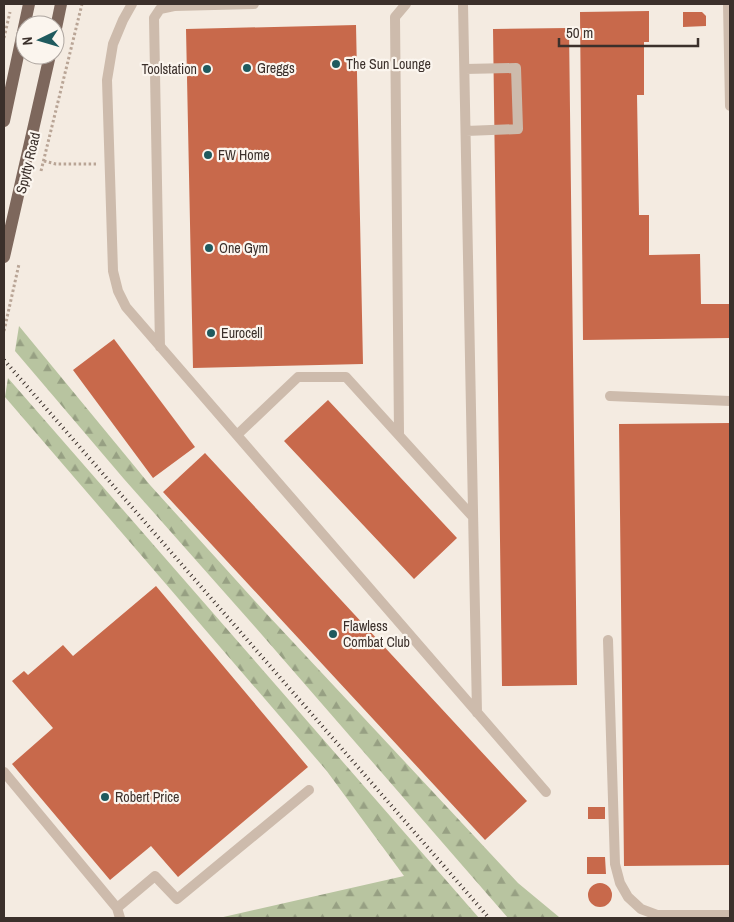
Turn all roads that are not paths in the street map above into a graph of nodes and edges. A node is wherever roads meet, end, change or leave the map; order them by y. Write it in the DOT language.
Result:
graph roads {
  1 [pos="29,4"];
  2 [pos="132,4"];
  3 [pos="254,4"];
  4 [pos="406,4"];
  5 [pos="463,4"];
  6 [pos="728,4"];
  7 [pos="48,65"];
  8 [pos="465,69"];
  9 [pos="730,106"];
  10 [pos="4,121"];
  11 [pos="466,131"];
  12 [pos="4,257"];
  13 [pos="160,347"];
  14 [pos="610,396"];
  15 [pos="730,401"];
  16 [pos="399,433"];
  17 [pos="237,435"];
  18 [pos="473,517"];
  19 [pos="608,640"];
  20 [pos="477,713"];
  21 [pos="4,772"];
  22 [pos="308,790"];
  23 [pos="546,792"];
  24 [pos="118,913"];
  25 [pos="730,915"];
  1 -- 10 [label="main road"];
  2 -- 13 [label="lane"];
  3 -- 13 [label="lane"];
  4 -- 16 [label="lane"];
  5 -- 8 [label="lane"];
  6 -- 9 [label="lane"];
  7 -- 12 [label="main road, Spytty Road"];
  8 -- 11 [label="lane"];
  8 -- 11 [label="lane"];
  11 -- 18 [label="lane"];
  13 -- 17 [label="lane"];
  14 -- 15 [label="lane"];
  16 -- 17 [label="lane"];
  16 -- 18 [label="lane"];
  17 -- 20 [label="lane"];
  18 -- 20 [label="lane"];
  19 -- 25 [label="lane"];
  20 -- 23 [label="lane"];
  21 -- 24 [label="lane"];
  22 -- 24 [label="lane"];
}
